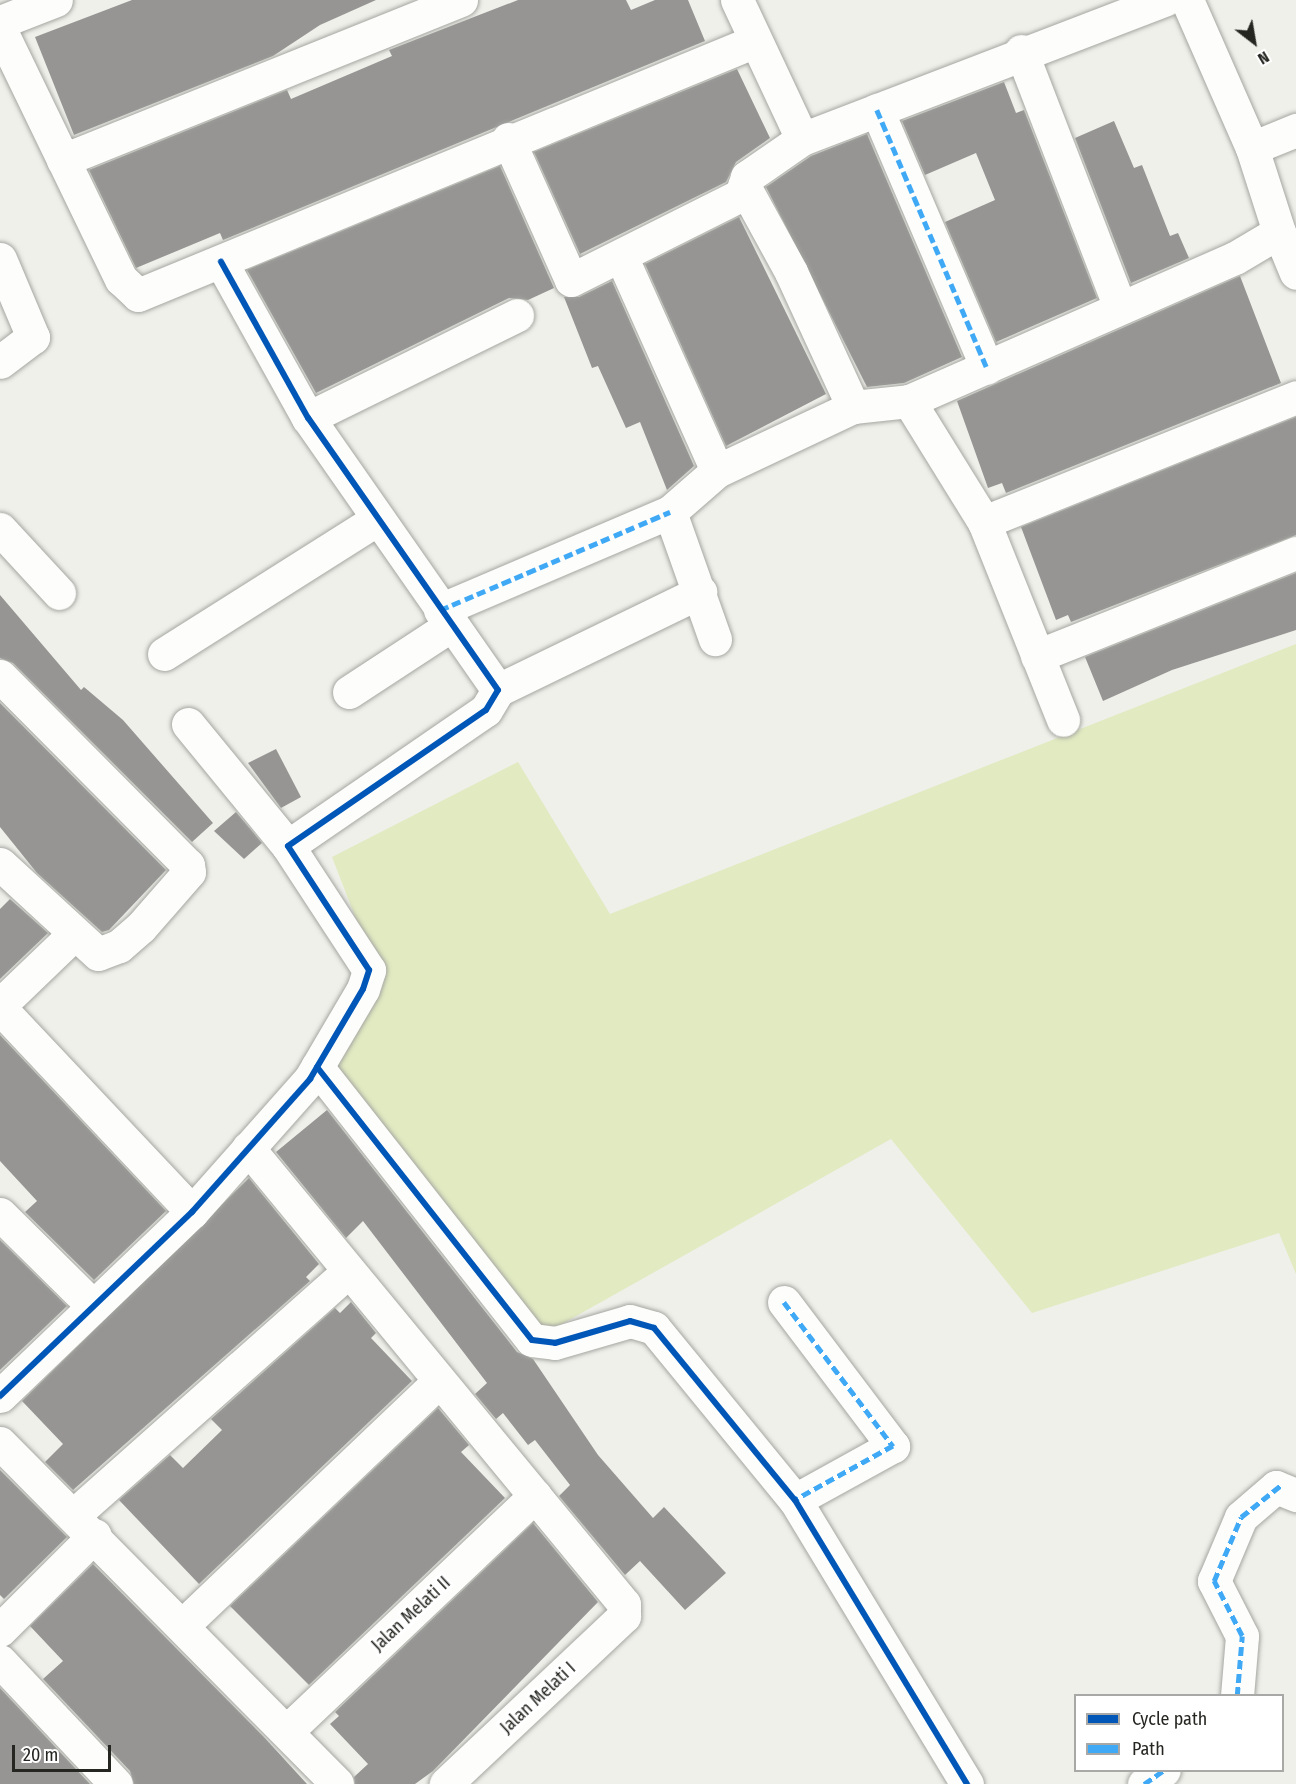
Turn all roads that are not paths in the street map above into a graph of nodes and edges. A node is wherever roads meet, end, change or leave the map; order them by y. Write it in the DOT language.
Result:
graph roads {
  1 [pos="56,0"];
  2 [pos="462,0"];
  3 [pos="737,0"];
  4 [pos="1165,0"];
  5 [pos="1187,0"];
  6 [pos="0,22"];
  7 [pos="0,29"];
  8 [pos="753,42"];
  9 [pos="1021,51"];
  10 [pos="877,110"];
  11 [pos="1296,130"];
  12 [pos="508,139"];
  13 [pos="802,139"];
  14 [pos="1252,148"];
  15 [pos="63,160"];
  16 [pos="747,192"];
  17 [pos="1279,232"];
  18 [pos="621,256"];
  19 [pos="0,259"];
  20 [pos="221,262"];
  21 [pos="1296,273"];
  22 [pos="1120,307"];
  23 [pos="517,315"];
  24 [pos="0,362"];
  25 [pos="987,368"];
  26 [pos="1296,397"];
  27 [pos="909,401"];
  28 [pos="853,407"];
  29 [pos="308,418"];
  30 [pos="717,471"];
  31 [pos="670,512"];
  32 [pos="375,520"];
  33 [pos="984,522"];
  34 [pos="0,529"];
  35 [pos="1296,553"];
  36 [pos="700,592"];
  37 [pos="59,593"];
  38 [pos="445,618"];
  39 [pos="715,639"];
  40 [pos="164,654"];
  41 [pos="1037,656"];
  42 [pos="0,675"];
  43 [pos="498,690"];
  44 [pos="350,692"];
  45 [pos="1063,720"];
  46 [pos="188,724"];
  47 [pos="288,846"];
  48 [pos="0,864"];
  49 [pos="74,934"];
  50 [pos="0,1007"];
  51 [pos="317,1067"];
  52 [pos="248,1148"];
  53 [pos="192,1212"];
  54 [pos="0,1214"];
  55 [pos="349,1270"];
  56 [pos="784,1302"];
  57 [pos="93,1306"];
  58 [pos="438,1382"];
  59 [pos="0,1396"];
  60 [pos="0,1443"];
  61 [pos="1296,1495"];
  62 [pos="535,1496"];
  63 [pos="795,1500"];
  64 [pos="85,1524"];
  65 [pos="183,1625"];
  66 [pos="0,1630"];
  67 [pos="0,1661"];
  68 [pos="1237,1694"];
  69 [pos="287,1731"];
  70 [pos="1161,1772"];
  71 [pos="116,1784"];
  72 [pos="337,1784"];
  73 [pos="446,1784"];
  74 [pos="967,1784"];
  75 [pos="1144,1784"];
  1 -- 6 [label="street"];
  2 -- 15 [label="street"];
  3 -- 8 [label="street"];
  4 -- 9 [label="street"];
  5 -- 14 [label="street"];
  7 -- 15 [label="street"];
  8 -- 12 [label="street"];
  8 -- 13 [label="street"];
  9 -- 10 [label="street"];
  9 -- 22 [label="street"];
  10 -- 13 [label="street"];
  10 -- 25 [label="street"];
  11 -- 14 [label="street"];
  12 -- 18 [label="street"];
  12 -- 20 [label="street"];
  13 -- 16 [label="street"];
  14 -- 17 [label="street"];
  15 -- 20 [label="street"];
  16 -- 18 [label="street"];
  16 -- 28 [label="street"];
  17 -- 21 [label="street"];
  17 -- 22 [label="street"];
  18 -- 30 [label="street"];
  19 -- 24 [label="street"];
  20 -- 29 [label="street"];
  22 -- 25 [label="street"];
  23 -- 29 [label="street"];
  25 -- 27 [label="street"];
  26 -- 33 [label="street"];
  27 -- 28 [label="street"];
  27 -- 33 [label="street"];
  28 -- 30 [label="street"];
  29 -- 32 [label="street"];
  30 -- 31 [label="street"];
  31 -- 36 [label="street"];
  31 -- 38 [label="street"];
  32 -- 38 [label="street"];
  32 -- 40 [label="street"];
  33 -- 41 [label="street"];
  34 -- 37 [label="street"];
  35 -- 41 [label="street"];
  36 -- 39 [label="street"];
  36 -- 43 [label="street"];
  38 -- 43 [label="street"];
  38 -- 44 [label="street"];
  41 -- 45 [label="street"];
  42 -- 49 [label="street"];
  43 -- 47 [label="street"];
  46 -- 47 [label="street"];
  47 -- 51 [label="street"];
  48 -- 49 [label="street"];
  49 -- 50 [label="street"];
  50 -- 53 [label="street"];
  51 -- 52 [label="street"];
  51 -- 63 [label="street"];
  52 -- 53 [label="street"];
  52 -- 55 [label="street"];
  53 -- 57 [label="street"];
  54 -- 57 [label="street"];
  55 -- 58 [label="street"];
  55 -- 64 [label="street"];
  56 -- 63 [label="street"];
  57 -- 59 [label="street"];
  58 -- 62 [label="street"];
  58 -- 65 [label="street"];
  60 -- 64 [label="street"];
  61 -- 68 [label="street"];
  62 -- 69 [label="street, Jalan Melati II"];
  62 -- 73 [label="street, Jalan Melati I"];
  63 -- 74 [label="street"];
  64 -- 65 [label="street"];
  64 -- 66 [label="street"];
  65 -- 69 [label="street"];
  67 -- 71 [label="street"];
  69 -- 72 [label="street"];
  70 -- 75 [label="street"];
}
